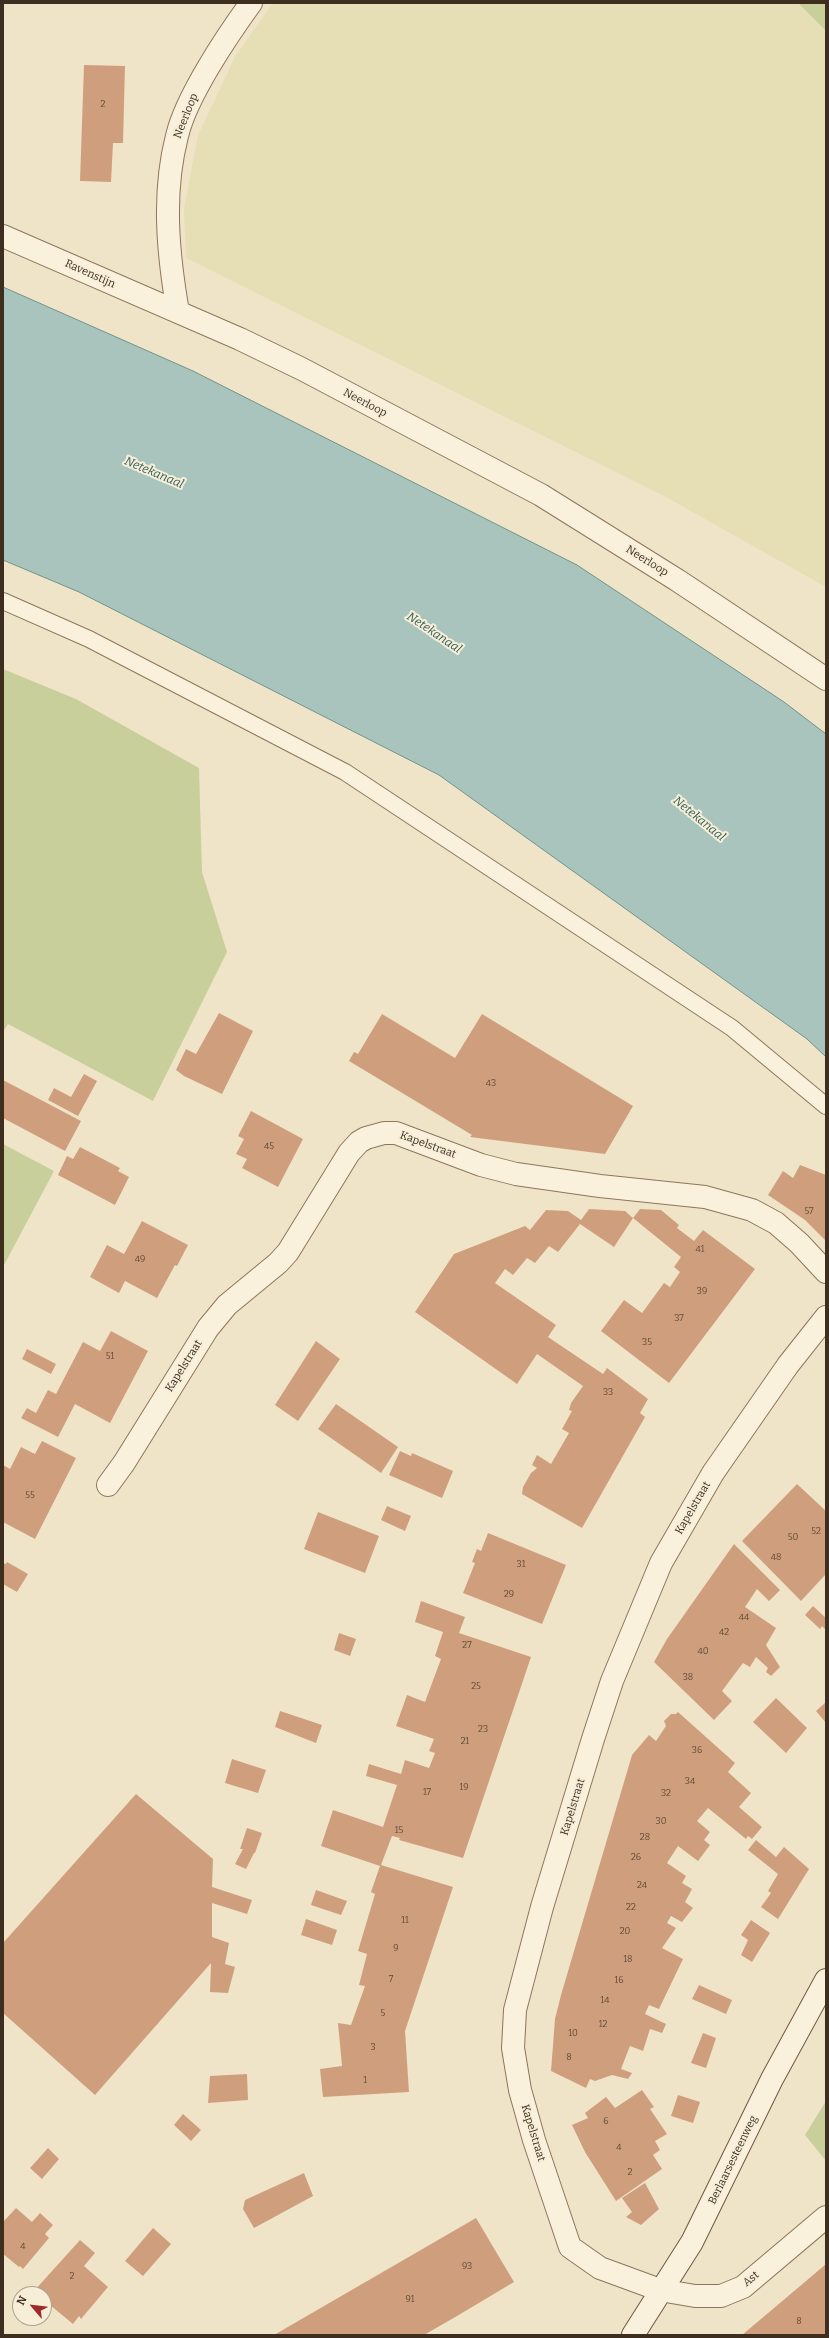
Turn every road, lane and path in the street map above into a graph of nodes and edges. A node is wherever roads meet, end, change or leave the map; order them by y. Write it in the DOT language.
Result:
graph roads {
  1 [pos="251,3"];
  2 [pos="3,236"];
  3 [pos="178,312"];
  4 [pos="3,601"];
  5 [pos="826,680"];
  6 [pos="826,1106"];
  7 [pos="826,1272"];
  8 [pos="826,1317"];
  9 [pos="108,1485"];
  10 [pos="826,1980"];
  11 [pos="826,2217"];
  12 [pos="660,2290"];
  13 [pos="633,2335"];
  1 -- 3 [label="street, Neerloop"];
  2 -- 3 [label="street, Ravenstijn"];
  3 -- 5 [label="street, Neerloop"];
  4 -- 6 [label="lane"];
  7 -- 9 [label="street, Kapelstraat"];
  8 -- 12 [label="street, Kapelstraat"];
  10 -- 12 [label="street, Berlaarsesteenweg"];
  11 -- 12 [label="street, Ast"];
  12 -- 13 [label="street, Berlaarsesteenweg"];
}
